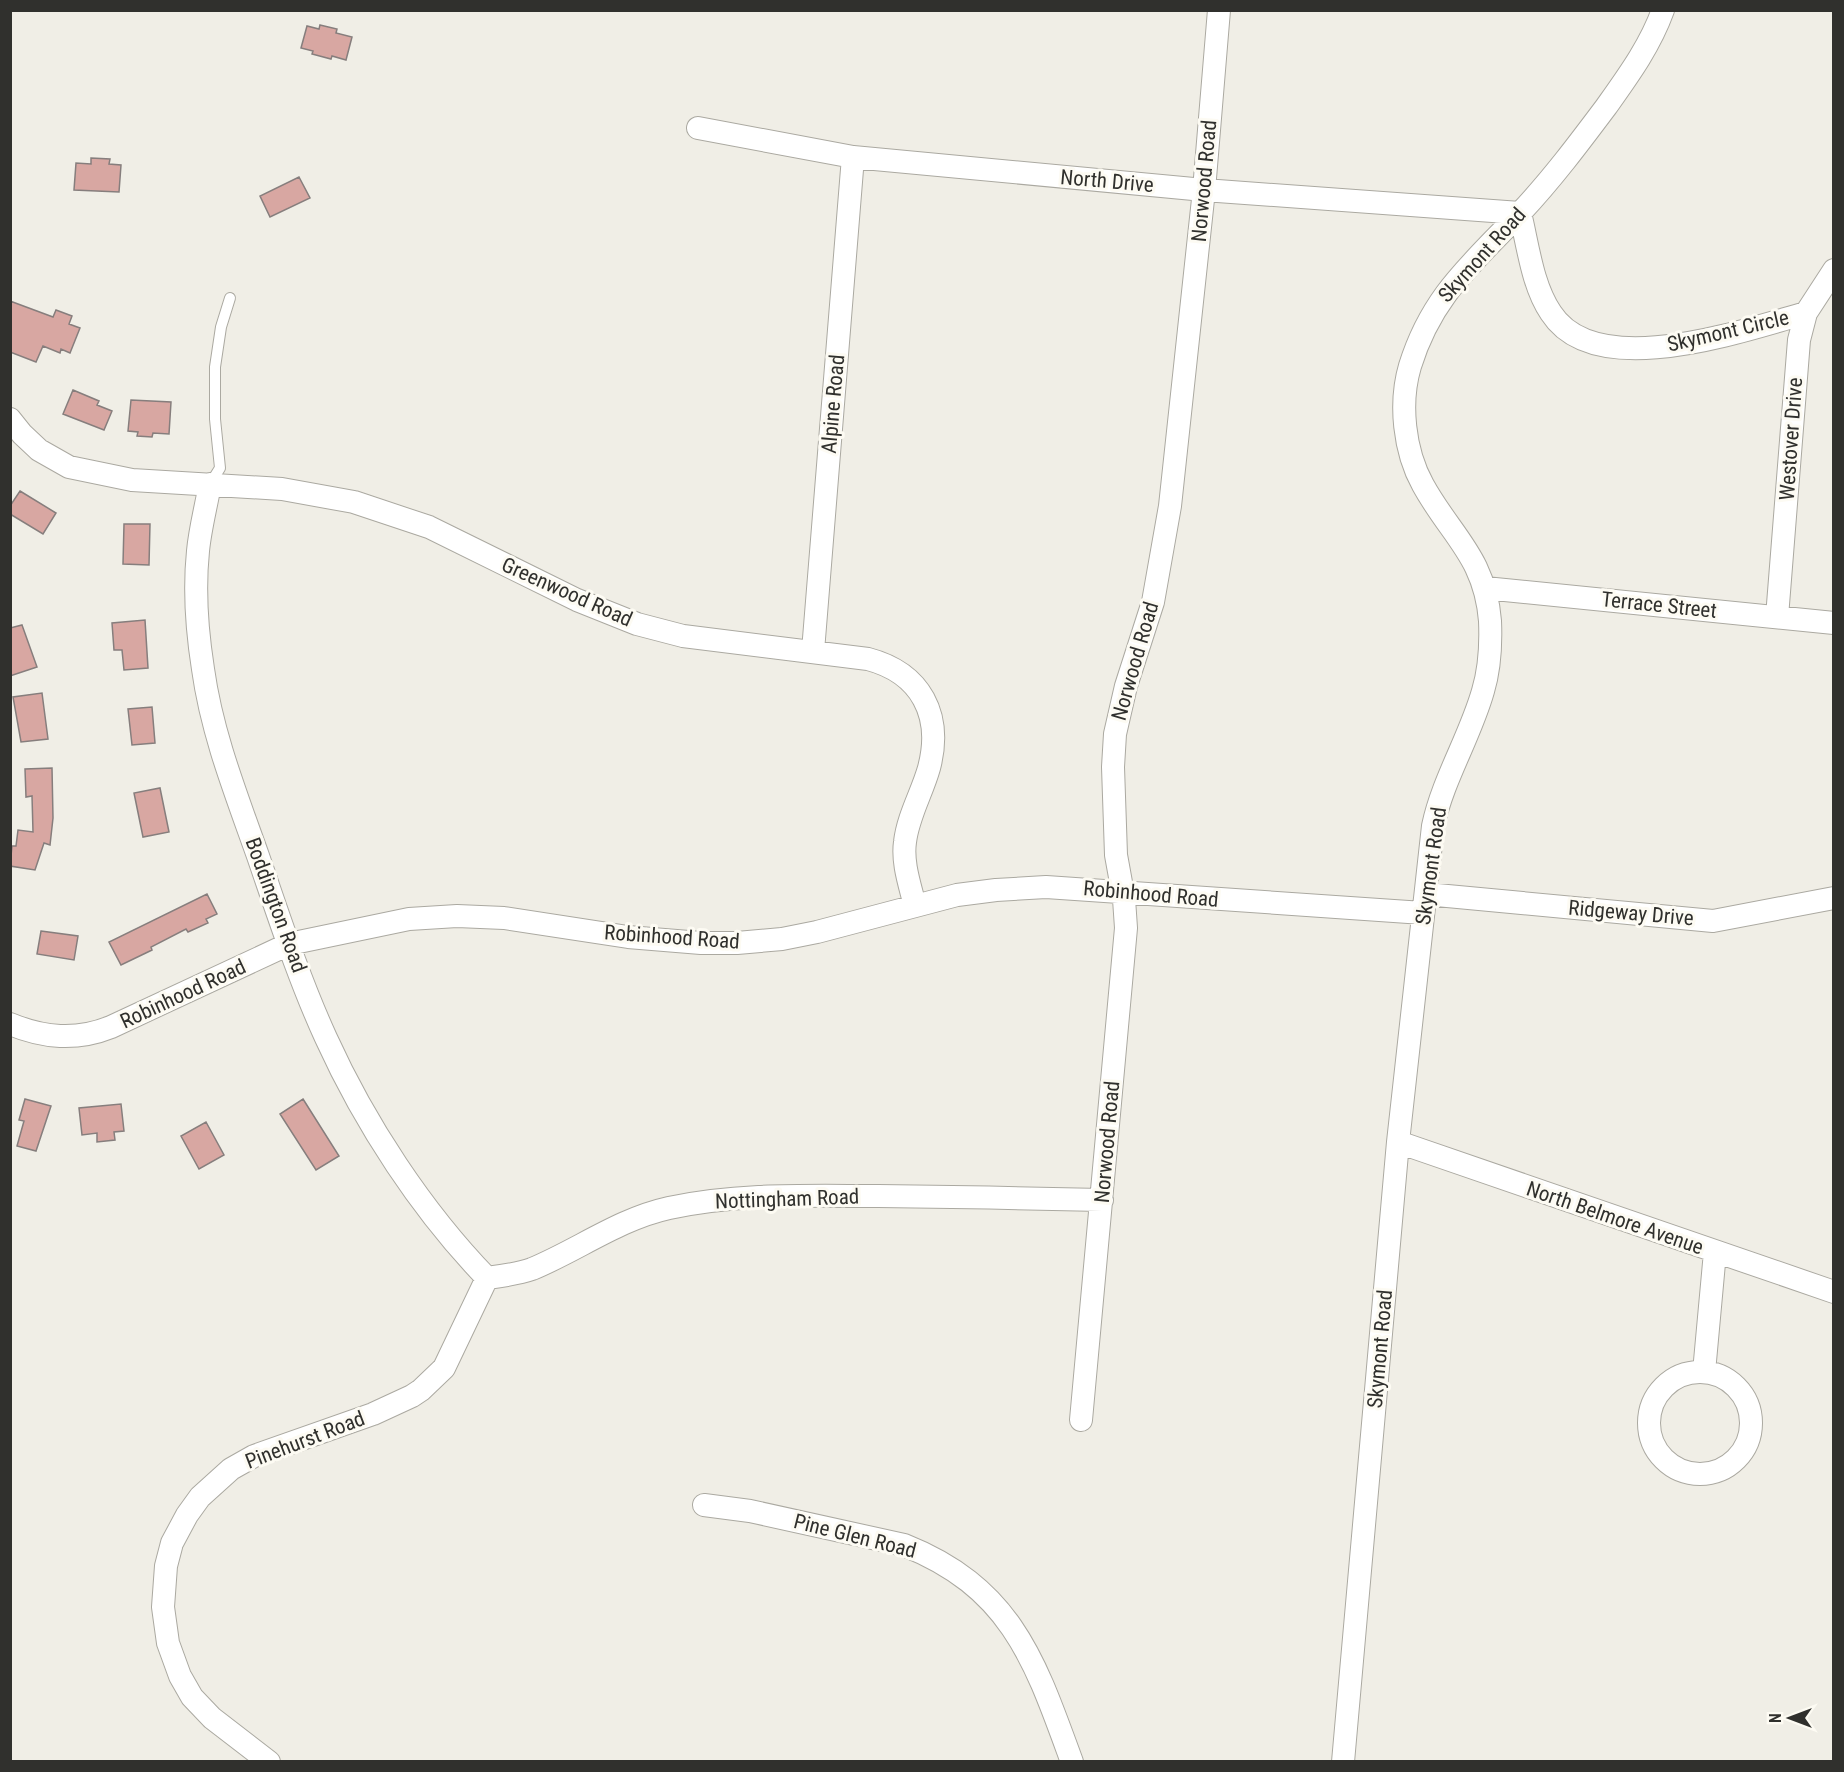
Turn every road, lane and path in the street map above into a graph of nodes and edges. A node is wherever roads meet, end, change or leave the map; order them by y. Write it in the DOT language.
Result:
graph roads {
  1 [pos="1219,10"];
  2 [pos="1663,10"];
  3 [pos="698,128"];
  4 [pos="853,157"];
  5 [pos="1204,190"];
  6 [pos="1520,213"];
  7 [pos="1833,270"];
  8 [pos="230,298"];
  9 [pos="1806,313"];
  10 [pos="10,419"];
  11 [pos="210,484"];
  12 [pos="1485,588"];
  13 [pos="1777,617"];
  14 [pos="1833,623"];
  15 [pos="813,651"];
  16 [pos="1123,892"];
  17 [pos="1833,898"];
  18 [pos="1425,904"];
  19 [pos="915,906"];
  20 [pos="289,944"];
  21 [pos="10,1024"];
  22 [pos="1398,1142"];
  23 [pos="1102,1200"];
  24 [pos="1715,1252"];
  25 [pos="487,1278"];
  26 [pos="1833,1292"];
  27 [pos="1704,1372"];
  28 [pos="1081,1420"];
  29 [pos="704,1504"];
  30 [pos="269,1761"];
  31 [pos="1072,1761"];
  32 [pos="1343,1761"];
  1 -- 5 [label="street, Norwood Road"];
  2 -- 6 [label="street, Skymont Road"];
  3 -- 4 [label="street, North Drive"];
  4 -- 5 [label="street, North Drive"];
  4 -- 15 [label="street, Alpine Road"];
  5 -- 6 [label="street, North Drive"];
  5 -- 16 [label="street, Norwood Road"];
  6 -- 9 [label="street, Skymont Circle"];
  6 -- 12 [label="street, Skymont Road"];
  7 -- 9 [label="street, Westover Drive"];
  8 -- 11 [label="lane"];
  9 -- 13 [label="street, Westover Drive"];
  10 -- 11 [label="street, Greenwood Road"];
  11 -- 15 [label="street, Greenwood Road"];
  11 -- 20 [label="street, Boddington Road"];
  12 -- 13 [label="street, Terrace Street"];
  12 -- 18 [label="street, Skymont Road"];
  13 -- 14 [label="street, Terrace Street"];
  15 -- 19 [label="street, Greenwood Road"];
  16 -- 18 [label="street, Robinhood Road"];
  16 -- 19 [label="street, Robinhood Road"];
  16 -- 23 [label="street, Norwood Road"];
  17 -- 18 [label="street, Ridgeway Drive"];
  18 -- 22 [label="street, Skymont Road"];
  19 -- 20 [label="street, Robinhood Road"];
  20 -- 21 [label="street, Robinhood Road"];
  20 -- 25 [label="street, Boddington Road"];
  22 -- 24 [label="street, North Belmore Avenue"];
  22 -- 32 [label="street, Skymont Road"];
  23 -- 25 [label="street, Nottingham Road"];
  23 -- 28 [label="street, Norwood Road"];
  24 -- 26 [label="street, North Belmore Avenue"];
  24 -- 27 [label="street"];
  25 -- 30 [label="street, Pinehurst Road"];
  27 -- 27 [label="street"];
  29 -- 31 [label="street, Pine Glen Road"];
}
